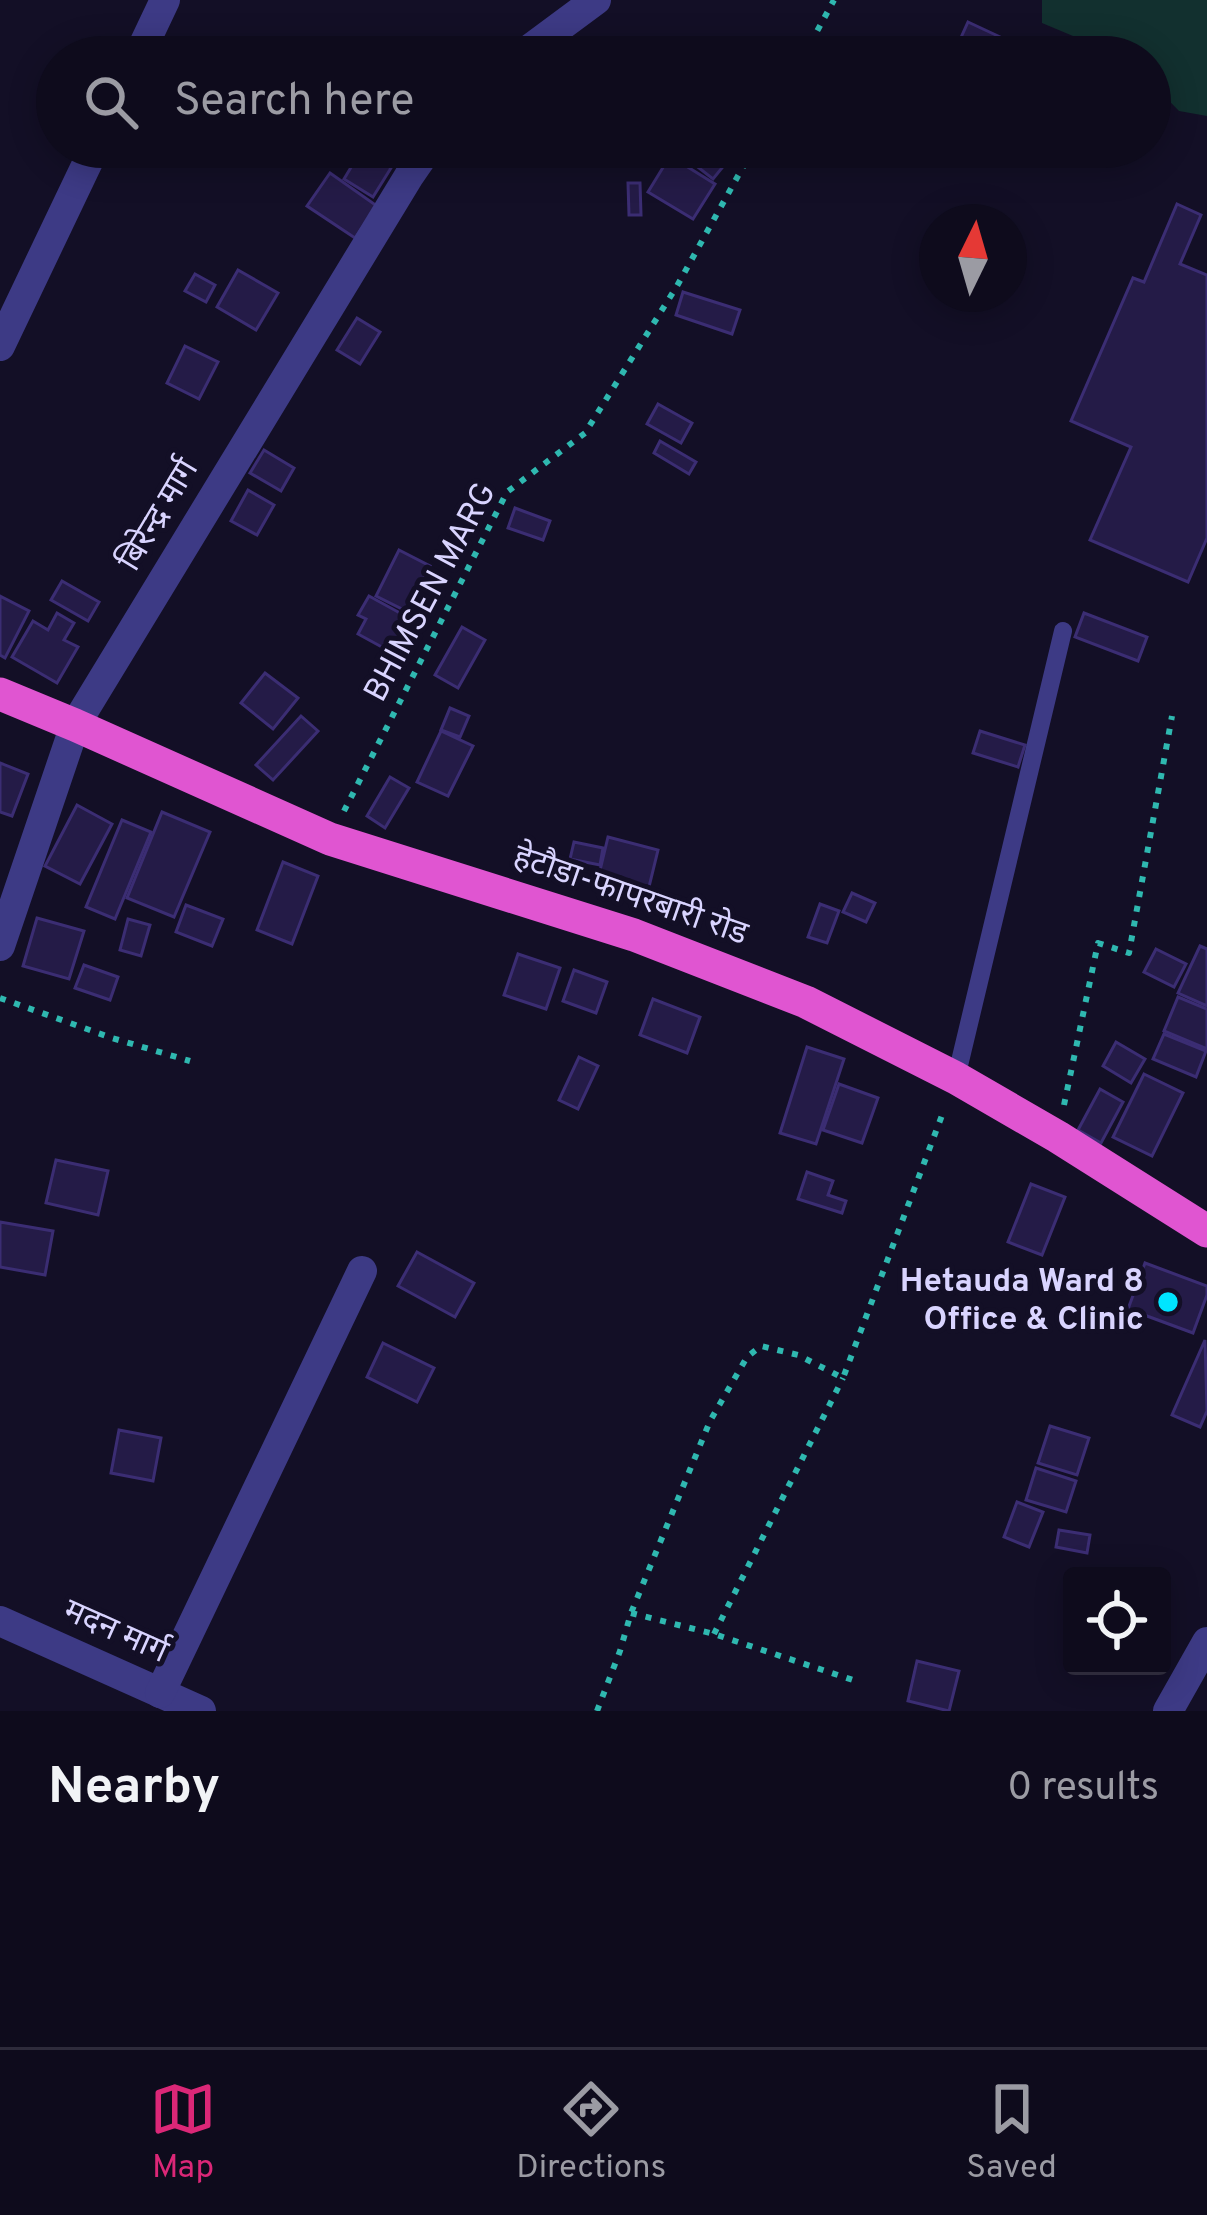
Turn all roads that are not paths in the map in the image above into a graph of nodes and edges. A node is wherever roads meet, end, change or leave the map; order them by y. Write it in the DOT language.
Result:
graph roads {
  1 [pos="165,0"];
  2 [pos="596,0"];
  3 [pos="148,36"];
  4 [pos="547,36"];
  5 [pos="85,168"];
  6 [pos="415,168"];
  7 [pos="0,346"];
  8 [pos="1063,631"];
  9 [pos="0,694"];
  10 [pos="75,724"];
  11 [pos="0,946"];
  12 [pos="956,1078"];
  13 [pos="1207,1231"];
  14 [pos="362,1270"];
  15 [pos="0,1621"];
  16 [pos="1207,1642"];
  17 [pos="160,1693"];
  18 [pos="201,1711"];
  19 [pos="1168,1711"];
  1 -- 3 [label="street"];
  2 -- 4 [label="street"];
  5 -- 7 [label="street"];
  6 -- 10 [label="street, बिरेन्द्र मार्ग"];
  8 -- 12 [label="lane"];
  9 -- 10 [label="highway, हेटौडा-फापरबारी रोड"];
  10 -- 11 [label="street, बिरेन्द्र मार्ग"];
  10 -- 12 [label="highway, हेटौडा-फापरबारी रोड"];
  12 -- 13 [label="highway, हेटौडा-फापरबारी रोड"];
  14 -- 17 [label="street"];
  15 -- 17 [label="street, मदन मार्ग"];
  16 -- 19 [label="street"];
  17 -- 18 [label="street, मदन मार्ग"];
}
